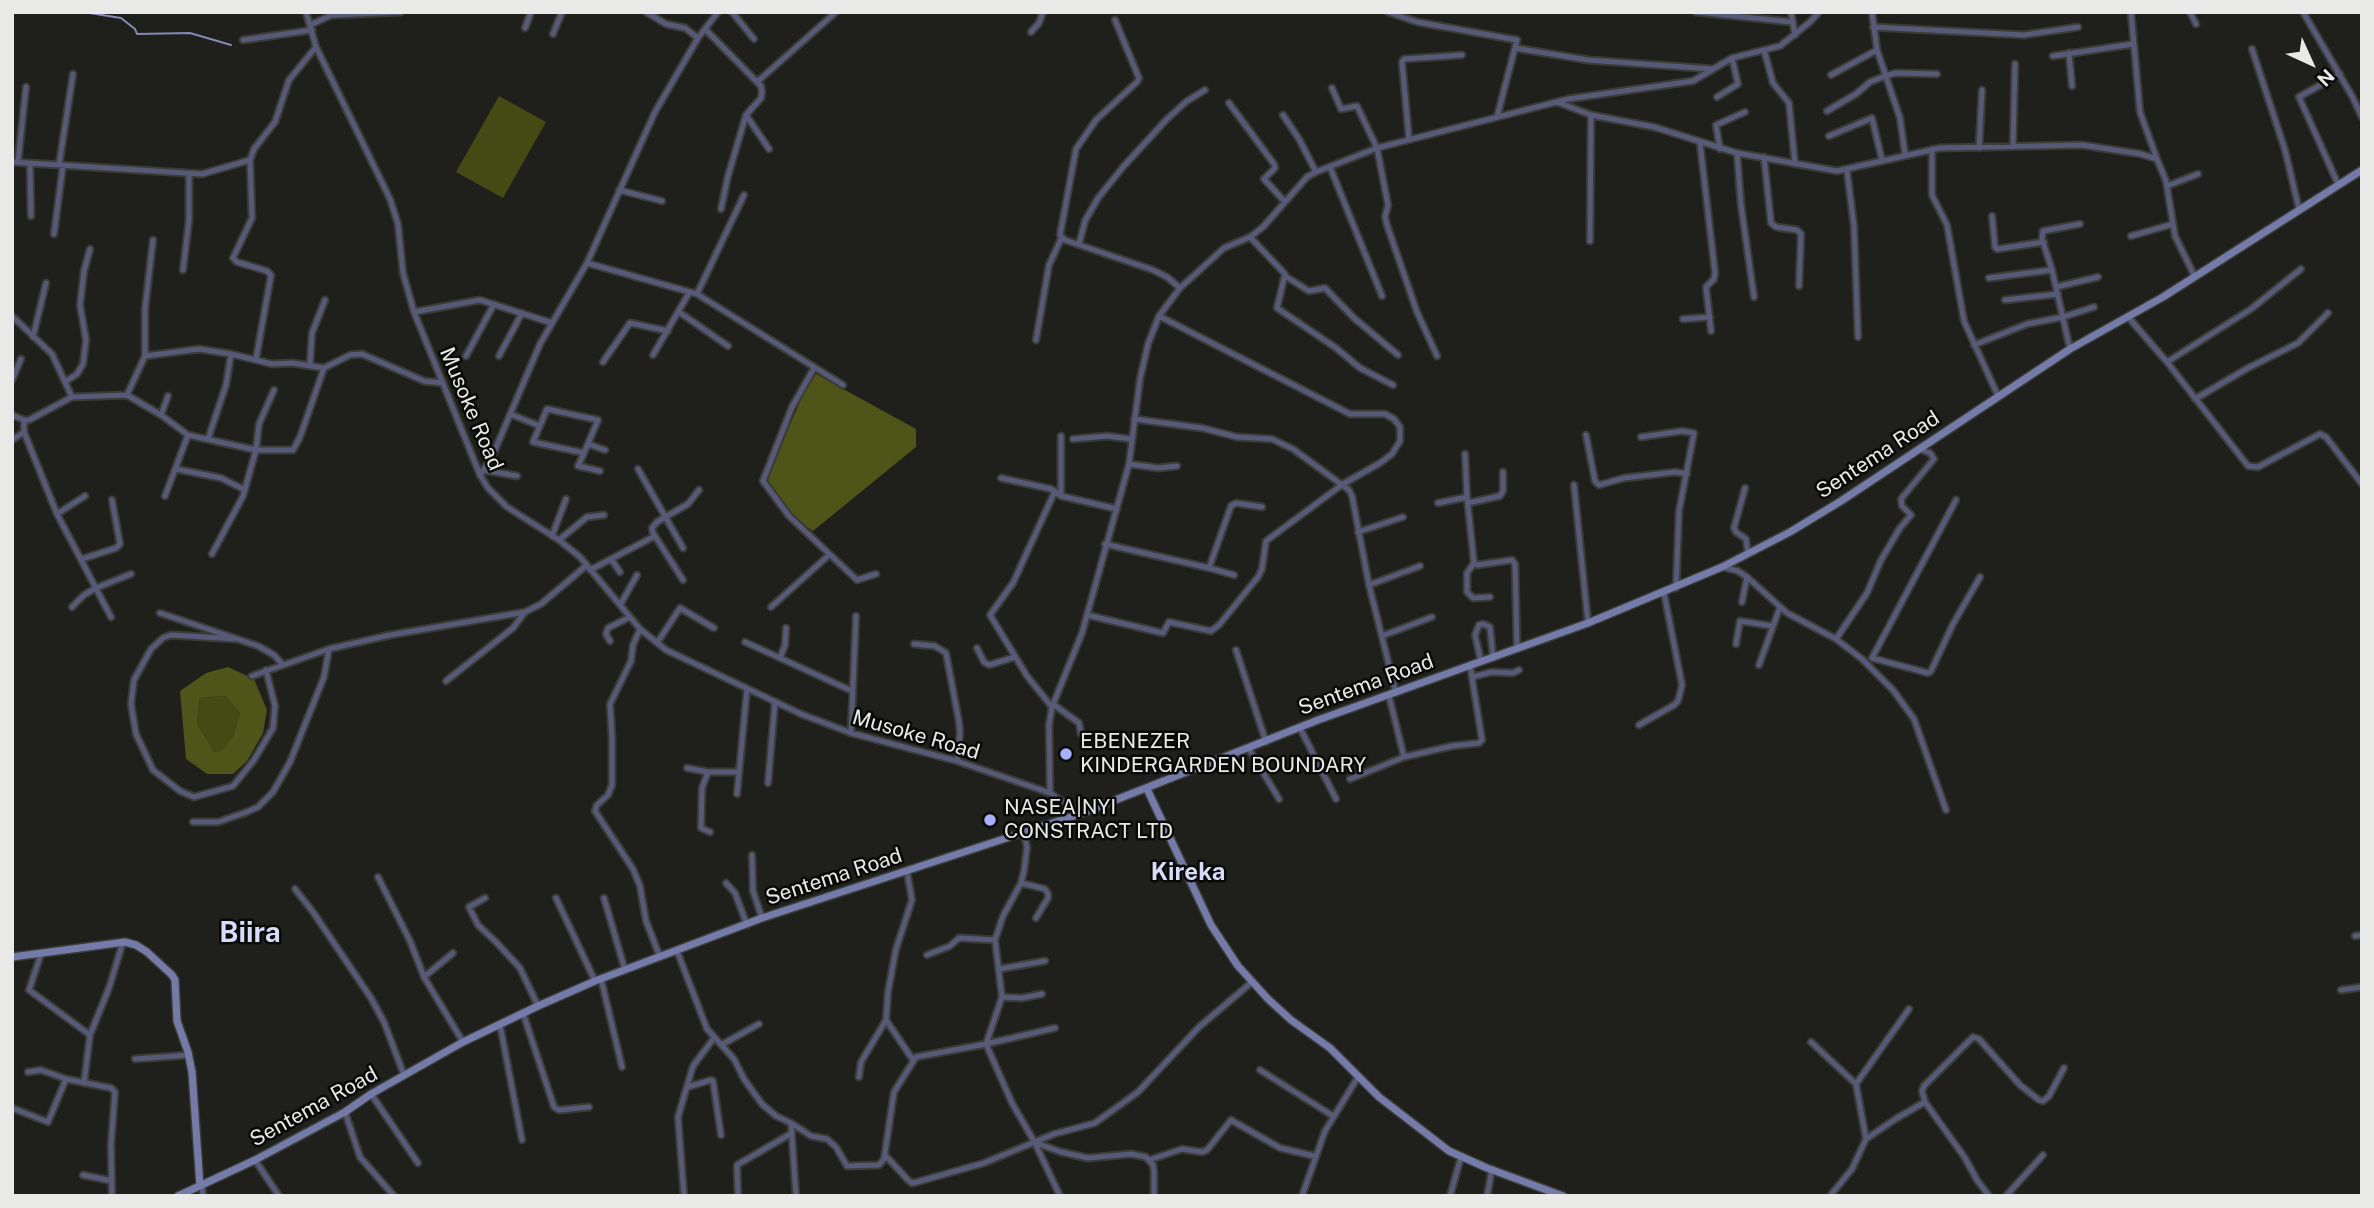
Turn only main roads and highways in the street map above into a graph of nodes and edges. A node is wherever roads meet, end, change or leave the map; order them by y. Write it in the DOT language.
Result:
graph roads {
  1 [pos="2362,170"];
  2 [pos="1147,789"];
  3 [pos="12,957"];
  4 [pos="201,1185"];
  5 [pos="178,1196"];
  6 [pos="1563,1196"];
  1 -- 2 [label="main road, Sentema Road"];
  2 -- 4 [label="main road, Sentema Road"];
  2 -- 6 [label="main road"];
  3 -- 4 [label="main road"];
  4 -- 5 [label="main road, Sentema Road"];
}
